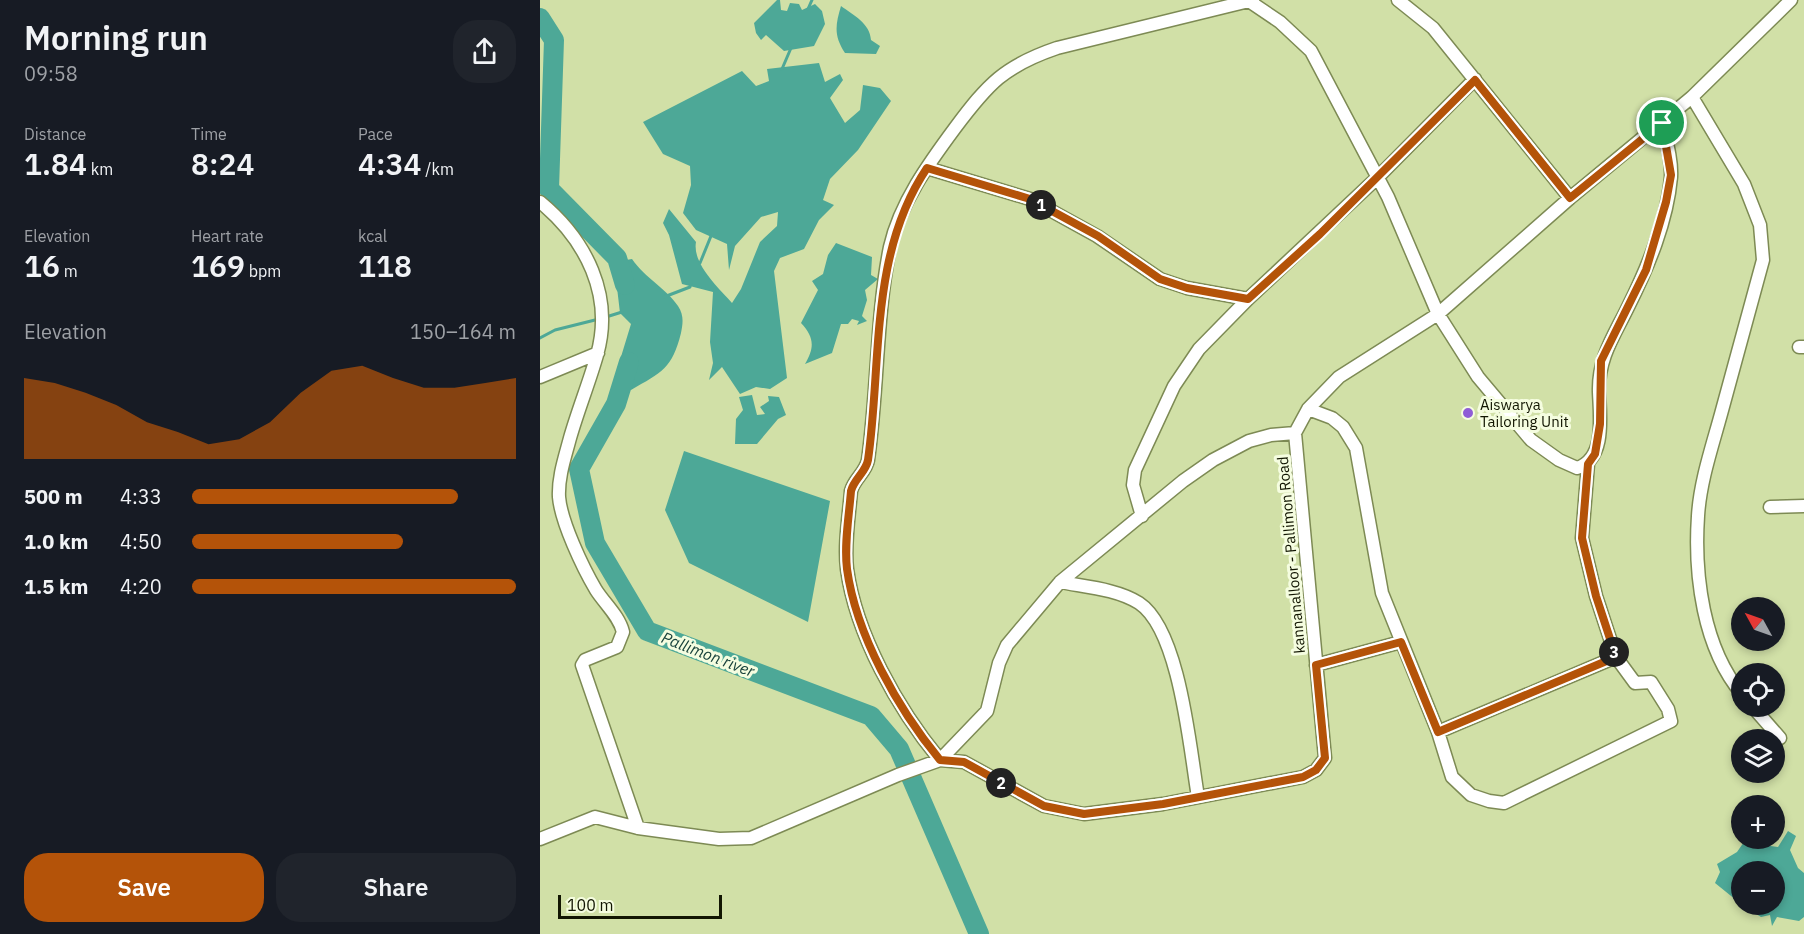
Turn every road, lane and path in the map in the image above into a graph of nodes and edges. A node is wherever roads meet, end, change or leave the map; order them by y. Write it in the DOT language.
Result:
graph roads {
  1 [pos="1251,0"];
  2 [pos="1398,0"];
  3 [pos="1791,0"];
  4 [pos="1475,80"];
  5 [pos="1692,97"];
  6 [pos="1662,123"];
  7 [pos="927,168"];
  8 [pos="1378,177"];
  9 [pos="1570,198"];
  10 [pos="540,202"];
  11 [pos="1248,299"];
  12 [pos="1438,314"];
  13 [pos="597,353"];
  14 [pos="540,377"];
  15 [pos="1308,409"];
  16 [pos="1295,433"];
  17 [pos="1588,464"];
  18 [pos="1804,506"];
  19 [pos="1770,507"];
  20 [pos="1143,516"];
  21 [pos="1060,582"];
  22 [pos="1401,642"];
  23 [pos="1616,657"];
  24 [pos="1316,665"];
  25 [pos="1731,681"];
  26 [pos="1762,717"];
  27 [pos="1772,729"];
  28 [pos="1438,732"];
  29 [pos="934,761"];
  30 [pos="1198,797"];
  31 [pos="638,828"];
  32 [pos="540,839"];
  1 -- 7 [label="street"];
  1 -- 8 [label="street"];
  2 -- 4 [label="street"];
  3 -- 5 [label="street"];
  4 -- 8 [label="street"];
  4 -- 9 [label="street"];
  5 -- 6 [label="street"];
  5 -- 25 [label="street"];
  6 -- 9 [label="street"];
  6 -- 17 [label="street"];
  7 -- 11 [label="street"];
  7 -- 29 [label="street"];
  8 -- 11 [label="street"];
  8 -- 12 [label="street"];
  9 -- 12 [label="street"];
  10 -- 13 [label="street"];
  11 -- 20 [label="street"];
  12 -- 15 [label="street"];
  12 -- 17 [label="street"];
  13 -- 14 [label="street"];
  13 -- 31 [label="street"];
  15 -- 16 [label="street"];
  15 -- 22 [label="street"];
  16 -- 20 [label="street"];
  16 -- 24 [label="street, kannanalloor - Pallimon Road"];
  17 -- 23 [label="street"];
  18 -- 19 [label="street"];
  20 -- 21 [label="street"];
  21 -- 29 [label="street"];
  21 -- 30 [label="street"];
  22 -- 24 [label="street"];
  22 -- 28 [label="street"];
  23 -- 28 [label="street"];
  23 -- 28 [label="street"];
  24 -- 30 [label="street, kannanalloor - Pallimon Road"];
  26 -- 27 [label="street"];
  29 -- 30 [label="street, kannanalloor - Pallimon Road"];
  29 -- 31 [label="street"];
  31 -- 32 [label="street"];
}
